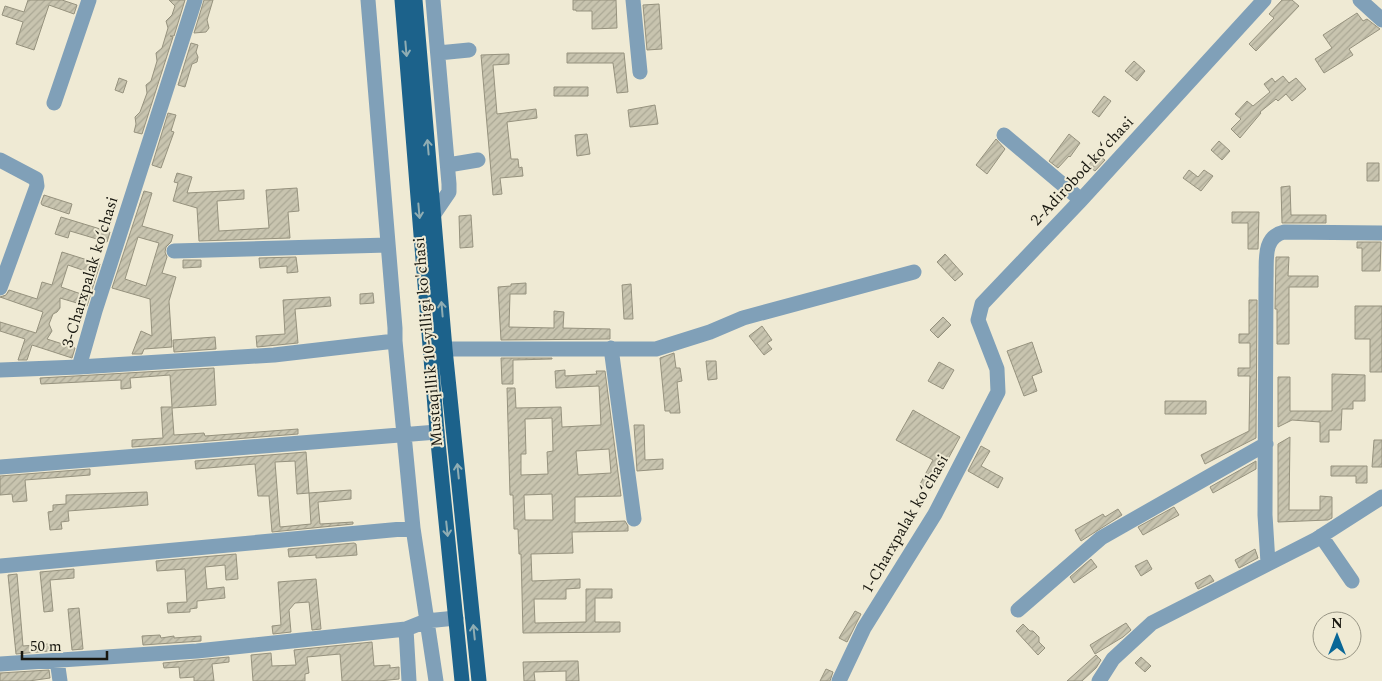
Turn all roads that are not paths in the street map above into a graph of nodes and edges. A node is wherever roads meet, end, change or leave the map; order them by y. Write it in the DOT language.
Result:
graph roads {
  1 [pos="89,0"];
  2 [pos="195,0"];
  3 [pos="368,0"];
  4 [pos="402,0"];
  5 [pos="415,0"];
  6 [pos="433,0"];
  7 [pos="633,0"];
  8 [pos="1264,0"];
  9 [pos="1360,0"];
  10 [pos="1382,20"];
  11 [pos="469,50"];
  12 [pos="438,53"];
  13 [pos="640,72"];
  14 [pos="54,103"];
  15 [pos="1004,135"];
  16 [pos="0,160"];
  17 [pos="478,160"];
  18 [pos="448,165"];
  19 [pos="1082,200"];
  20 [pos="434,214"];
  21 [pos="1382,233"];
  22 [pos="388,246"];
  23 [pos="174,251"];
  24 [pos="914,272"];
  25 [pos="0,288"];
  26 [pos="395,341"];
  27 [pos="611,348"];
  28 [pos="438,349"];
  29 [pos="79,367"];
  30 [pos="0,370"];
  31 [pos="998,384"];
  32 [pos="437,432"];
  33 [pos="405,434"];
  34 [pos="1266,444"];
  35 [pos="0,467"];
  36 [pos="1382,497"];
  37 [pos="634,519"];
  38 [pos="413,528"];
  39 [pos="1321,536"];
  40 [pos="1268,564"];
  41 [pos="0,566"];
  42 [pos="1352,581"];
  43 [pos="1018,610"];
  44 [pos="456,618"];
  45 [pos="426,621"];
  46 [pos="406,629"];
  47 [pos="57,660"];
  48 [pos="0,664"];
  49 [pos="60,681"];
  50 [pos="409,681"];
  51 [pos="436,681"];
  52 [pos="462,681"];
  53 [pos="479,681"];
  54 [pos="839,681"];
  55 [pos="1099,681"];
  1 -- 14 [label="street"];
  2 -- 29 [label="street, 3-Charxpalak koʻchasi"];
  3 -- 22 [label="street"];
  4 -- 28 [label="main road, Mustaqillik 10-yilligi ko'chasi, one-way"];
  20 -- 5 [label="main road, Mustaqillik 10-yilligi ko'chasi, one-way"];
  6 -- 12 [label="street"];
  7 -- 13 [label="street"];
  8 -- 19 [label="street, 2-Adirobod koʻchasi"];
  9 -- 10 [label="street"];
  11 -- 12 [label="street"];
  12 -- 18 [label="street"];
  15 -- 19 [label="street"];
  16 -- 25 [label="street"];
  17 -- 18 [label="street"];
  18 -- 20 [label="street"];
  19 -- 31 [label="street, 2-Adirobod koʻchasi"];
  28 -- 20 [label="main road, Mustaqillik 10-yilligi ko'chasi, one-way"];
  21 -- 34 [label="street"];
  22 -- 23 [label="street"];
  22 -- 26 [label="street"];
  24 -- 27 [label="street"];
  26 -- 29 [label="street, 3-Charxpalak koʻchasi"];
  26 -- 33 [label="street"];
  27 -- 28 [label="street"];
  27 -- 37 [label="street"];
  28 -- 32 [label="main road, Mustaqillik 10-yilligi ko'chasi"];
  53 -- 28 [label="main road, Mustaqillik 10-yilligi ko'chasi, one-way"];
  29 -- 30 [label="street"];
  31 -- 54 [label="street, 1-Charxpalak koʻchasi"];
  32 -- 33 [label="street"];
  32 -- 44 [label="main road, Mustaqillik 10-yilligi ko'chasi, one-way"];
  33 -- 35 [label="street"];
  33 -- 38 [label="street"];
  34 -- 40 [label="street"];
  34 -- 43 [label="street"];
  36 -- 39 [label="street"];
  38 -- 41 [label="street"];
  38 -- 45 [label="street"];
  39 -- 40 [label="street"];
  39 -- 42 [label="street"];
  40 -- 55 [label="street"];
  44 -- 45 [label="street"];
  44 -- 52 [label="main road, Mustaqillik 10-yilligi ko'chasi"];
  45 -- 46 [label="street"];
  45 -- 51 [label="street"];
  46 -- 47 [label="street"];
  46 -- 50 [label="street"];
  47 -- 48 [label="street"];
  47 -- 49 [label="street"];
}
